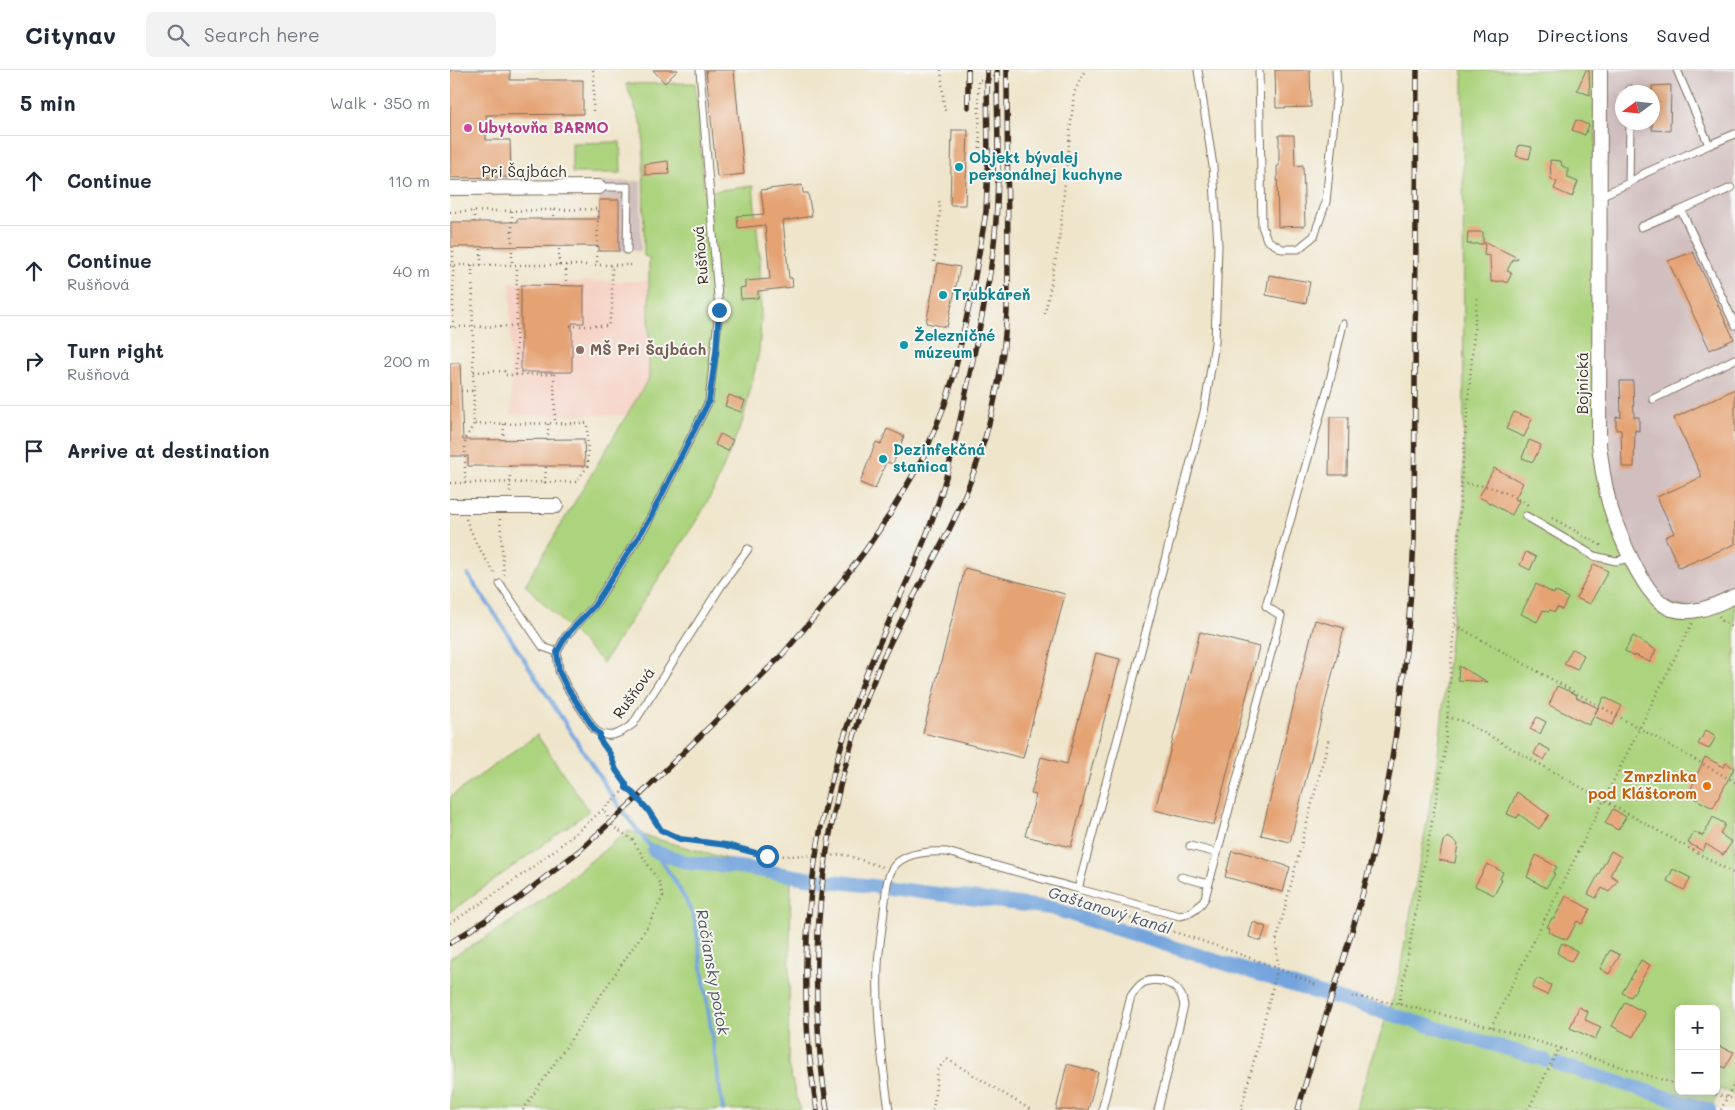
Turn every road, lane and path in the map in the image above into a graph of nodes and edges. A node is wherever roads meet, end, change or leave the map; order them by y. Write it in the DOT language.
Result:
graph roads {
  1 [pos="593,70"];
  2 [pos="700,70"];
  3 [pos="941,70"];
  4 [pos="993,70"];
  5 [pos="1084,70"];
  6 [pos="1198,70"];
  7 [pos="1259,70"];
  8 [pos="1336,70"];
  9 [pos="1600,70"];
  10 [pos="1677,70"];
  11 [pos="593,111"];
  12 [pos="947,114"];
  13 [pos="1630,130"];
  14 [pos="1735,134"];
  15 [pos="1709,145"];
  16 [pos="980,148"];
  17 [pos="1629,183"];
  18 [pos="450,188"];
  19 [pos="599,188"];
  20 [pos="1731,188"];
  21 [pos="1600,197"];
  22 [pos="940,198"];
  23 [pos="554,210"];
  24 [pos="1681,210"];
  25 [pos="474,211"];
  26 [pos="512,211"];
  27 [pos="450,212"];
  28 [pos="554,219"];
  29 [pos="474,222"];
  30 [pos="1640,227"];
  31 [pos="453,247"];
  32 [pos="481,247"];
  33 [pos="559,247"];
  34 [pos="627,250"];
  35 [pos="934,262"];
  36 [pos="452,265"];
  37 [pos="472,265"];
  38 [pos="481,265"];
  39 [pos="512,265"];
  40 [pos="517,265"];
  41 [pos="559,265"];
  42 [pos="566,265"];
  43 [pos="597,265"];
  44 [pos="612,265"];
  45 [pos="631,265"];
  46 [pos="566,285"];
  47 [pos="1477,298"];
  48 [pos="1046,314"];
  49 [pos="1343,324"];
  50 [pos="1735,325"];
  51 [pos="473,326"];
  52 [pos="517,326"];
  53 [pos="570,326"];
  54 [pos="452,327"];
  55 [pos="1735,359"];
  56 [pos="474,372"];
  57 [pos="516,375"];
  58 [pos="461,391"];
  59 [pos="474,391"];
  60 [pos="1653,398"];
  61 [pos="548,423"];
  62 [pos="555,423"];
  63 [pos="474,424"];
  64 [pos="504,424"];
  65 [pos="503,440"];
  66 [pos="548,440"];
  67 [pos="510,466"];
  68 [pos="546,466"];
  69 [pos="450,483"];
  70 [pos="464,483"];
  71 [pos="510,483"];
  72 [pos="545,483"];
  73 [pos="455,506"];
  74 [pos="505,506"];
  75 [pos="556,506"];
  76 [pos="1526,516"];
  77 [pos="748,549"];
  78 [pos="1631,558"];
  79 [pos="500,584"];
  80 [pos="1735,596"];
  81 [pos="1716,604"];
  82 [pos="1694,611"];
  83 [pos="1454,625"];
  84 [pos="1735,629"];
  85 [pos="557,652"];
  86 [pos="1447,717"];
  87 [pos="1640,729"];
  88 [pos="600,734"];
  89 [pos="1329,738"];
  90 [pos="1735,782"];
  91 [pos="626,788"];
  92 [pos="1604,800"];
  93 [pos="604,810"];
  94 [pos="1190,846"];
  95 [pos="1217,853"];
  96 [pos="892,871"];
  97 [pos="1735,874"];
  98 [pos="1181,877"];
  99 [pos="1208,884"];
  100 [pos="1080,889"];
  101 [pos="450,923"];
  102 [pos="1278,967"];
  103 [pos="1316,985"];
  104 [pos="1352,996"];
  105 [pos="1399,1004"];
  106 [pos="1491,1027"];
  107 [pos="1559,1048"];
  108 [pos="1735,1082"];
  109 [pos="1675,1084"];
  110 [pos="1716,1095"];
  111 [pos="1727,1098"];
  112 [pos="1735,1099"];
  113 [pos="1722,1108"];
  114 [pos="523,1110"];
  115 [pos="889,1110"];
  116 [pos="933,1110"];
  117 [pos="1032,1110"];
  118 [pos="1102,1110"];
  119 [pos="1158,1110"];
  120 [pos="1241,1110"];
  121 [pos="1528,1110"];
  1 -- 11 [label="path"];
  2 -- 85 [label="lane, Rušňová"];
  3 -- 12 [label="path"];
  4 -- 16 [label="path"];
  5 -- 48 [label="path"];
  6 -- 100 [label="lane"];
  7 -- 8 [label="lane"];
  9 -- 21 [label="street, Bojnická"];
  10 -- 15 [label="lane"];
  13 -- 17 [label="lane"];
  14 -- 15 [label="lane"];
  15 -- 17 [label="lane"];
  17 -- 21 [label="lane"];
  18 -- 19 [label="street, Pri Šajbách"];
  19 -- 34 [label="lane"];
  20 -- 24 [label="lane"];
  21 -- 78 [label="street, Bojnická"];
  22 -- 35 [label="path"];
  23 -- 26 [label="path"];
  23 -- 28 [label="path"];
  23 -- 43 [label="path"];
  24 -- 30 [label="lane"];
  24 -- 50 [label="lane"];
  25 -- 26 [label="path"];
  25 -- 27 [label="path"];
  25 -- 29 [label="path"];
  26 -- 39 [label="path"];
  31 -- 36 [label="path"];
  32 -- 38 [label="path"];
  33 -- 41 [label="path"];
  36 -- 37 [label="path"];
  36 -- 54 [label="path"];
  37 -- 38 [label="path"];
  37 -- 51 [label="path"];
  38 -- 39 [label="path"];
  39 -- 40 [label="path"];
  40 -- 41 [label="path"];
  40 -- 52 [label="path"];
  41 -- 42 [label="path"];
  42 -- 43 [label="path"];
  42 -- 46 [label="path"];
  43 -- 44 [label="path"];
  44 -- 45 [label="path"];
  44 -- 53 [label="path"];
  47 -- 83 [label="path"];
  49 -- 95 [label="lane"];
  51 -- 52 [label="path"];
  51 -- 54 [label="path"];
  51 -- 56 [label="path"];
  52 -- 57 [label="path"];
  55 -- 60 [label="lane"];
  56 -- 57 [label="path"];
  56 -- 59 [label="path"];
  57 -- 62 [label="path"];
  58 -- 59 [label="path"];
  59 -- 63 [label="path"];
  61 -- 62 [label="path"];
  61 -- 64 [label="path"];
  61 -- 66 [label="path"];
  62 -- 72 [label="path"];
  63 -- 64 [label="path"];
  63 -- 70 [label="path"];
  64 -- 65 [label="path"];
  67 -- 71 [label="path"];
  68 -- 72 [label="path"];
  69 -- 70 [label="path"];
  70 -- 71 [label="path"];
  71 -- 72 [label="path"];
  71 -- 74 [label="path"];
  73 -- 74 [label="street"];
  73 -- 79 [label="path"];
  74 -- 75 [label="street"];
  74 -- 79 [label="path"];
  76 -- 78 [label="lane"];
  77 -- 88 [label="lane, Rušňová"];
  78 -- 82 [label="street, Bojnická"];
  79 -- 85 [label="lane"];
  80 -- 81 [label="street, Bojnická"];
  81 -- 82 [label="street, Bojnická"];
  81 -- 84 [label="path"];
  82 -- 87 [label="path"];
  83 -- 86 [label="path"];
  83 -- 87 [label="path"];
  85 -- 88 [label="lane, Rušňová"];
  86 -- 92 [label="path"];
  86 -- 105 [label="path"];
  87 -- 90 [label="path"];
  87 -- 92 [label="path"];
  88 -- 91 [label="path"];
  89 -- 102 [label="path"];
  91 -- 93 [label="path"];
  91 -- 96 [label="path"];
  92 -- 97 [label="path"];
  92 -- 106 [label="path"];
  93 -- 101 [label="path"];
  93 -- 114 [label="path"];
  94 -- 95 [label="lane"];
  95 -- 99 [label="lane"];
  96 -- 100 [label="lane"];
  96 -- 115 [label="lane"];
  98 -- 99 [label="lane"];
  99 -- 100 [label="lane"];
  100 -- 102 [label="path"];
  102 -- 103 [label="path"];
  102 -- 120 [label="path"];
  104 -- 105 [label="path"];
  105 -- 106 [label="path"];
  106 -- 107 [label="path"];
  107 -- 109 [label="path"];
  107 -- 121 [label="path"];
  108 -- 111 [label="path"];
  110 -- 111 [label="path"];
  111 -- 112 [label="path"];
  111 -- 113 [label="path"];
  116 -- 117 [label="path"];
  118 -- 119 [label="lane"];
}
